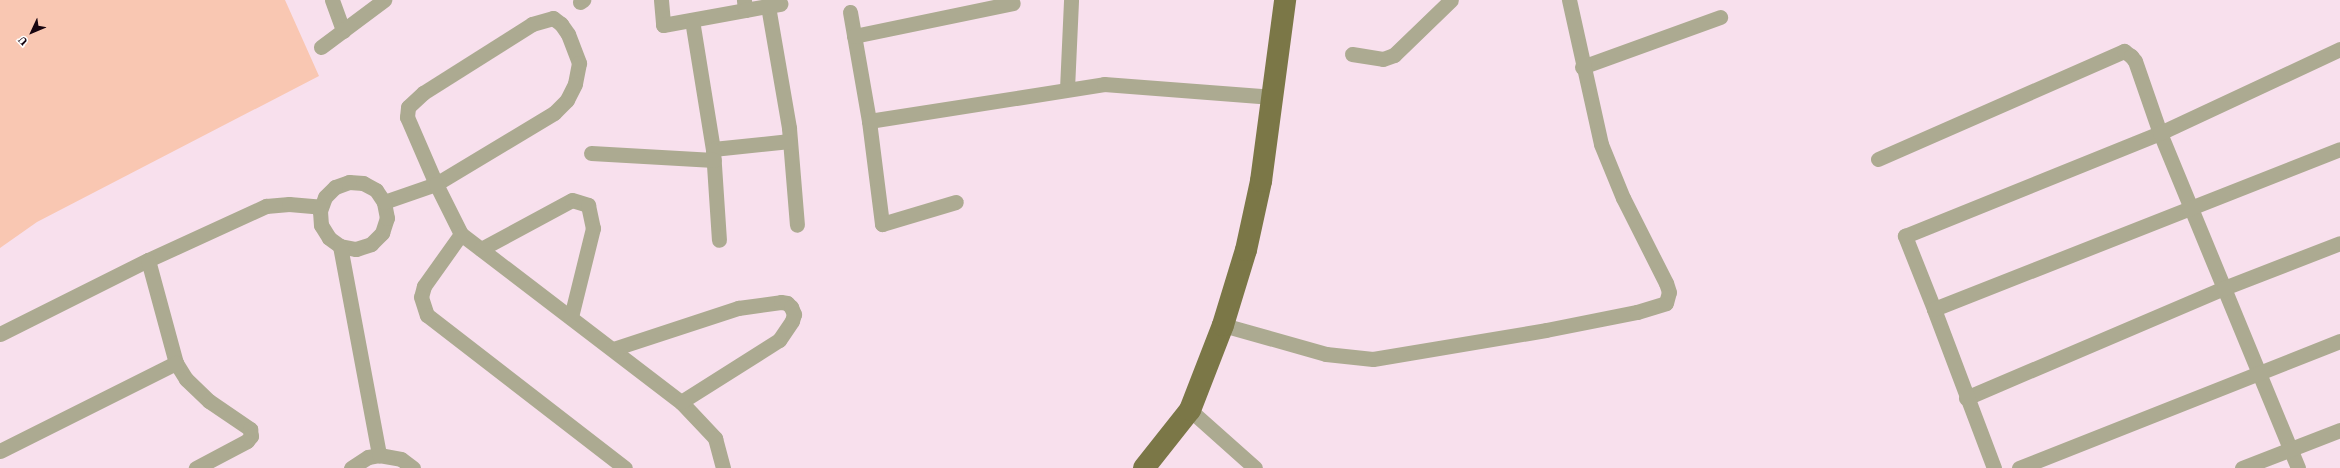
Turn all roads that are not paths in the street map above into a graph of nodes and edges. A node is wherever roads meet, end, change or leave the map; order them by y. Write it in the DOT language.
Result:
graph roads {
  1 [pos="332,0"];
  2 [pos="384,0"];
  3 [pos="661,0"];
  4 [pos="1071,0"];
  5 [pos="1285,0"];
  6 [pos="1451,0"];
  7 [pos="1569,0"];
  8 [pos="1013,3"];
  9 [pos="745,5"];
  10 [pos="850,12"];
  11 [pos="1720,17"];
  12 [pos="692,20"];
  13 [pos="343,31"];
  14 [pos="854,36"];
  15 [pos="322,47"];
  16 [pos="2340,49"];
  17 [pos="1352,54"];
  18 [pos="1582,67"];
  19 [pos="1067,89"];
  20 [pos="1272,97"];
  21 [pos="869,121"];
  22 [pos="2160,133"];
  23 [pos="790,141"];
  24 [pos="2340,149"];
  25 [pos="591,153"];
  26 [pos="714,154"];
  27 [pos="1878,159"];
  28 [pos="436,184"];
  29 [pos="384,202"];
  30 [pos="956,202"];
  31 [pos="321,207"];
  32 [pos="2190,208"];
  33 [pos="797,225"];
  34 [pos="461,234"];
  35 [pos="719,240"];
  36 [pos="2340,243"];
  37 [pos="340,246"];
  38 [pos="481,249"];
  39 [pos="148,260"];
  40 [pos="2224,288"];
  41 [pos="1934,310"];
  42 [pos="571,317"];
  43 [pos="1223,325"];
  44 [pos="0,334"];
  45 [pos="2340,341"];
  46 [pos="613,349"];
  47 [pos="176,363"];
  48 [pos="2259,374"];
  49 [pos="1966,398"];
  50 [pos="681,402"];
  51 [pos="1190,410"];
  52 [pos="2340,430"];
  53 [pos="2290,449"];
  54 [pos="0,451"];
  55 [pos="379,455"];
  56 [pos="196,468"];
  57 [pos="351,468"];
  58 [pos="413,468"];
  59 [pos="625,468"];
  60 [pos="723,468"];
  61 [pos="1144,468"];
  62 [pos="1255,468"];
  63 [pos="1994,468"];
  64 [pos="2019,468"];
  65 [pos="2242,468"];
  66 [pos="2298,468"];
  1 -- 13 [label="street"];
  2 -- 13 [label="street"];
  3 -- 12 [label="street"];
  4 -- 19 [label="street"];
  5 -- 20 [label="main road"];
  6 -- 17 [label="street"];
  7 -- 18 [label="street"];
  8 -- 14 [label="street"];
  9 -- 12 [label="street"];
  9 -- 23 [label="street"];
  10 -- 14 [label="street"];
  11 -- 18 [label="street"];
  12 -- 26 [label="street"];
  13 -- 15 [label="street"];
  14 -- 21 [label="street"];
  16 -- 22 [label="street"];
  18 -- 43 [label="street"];
  19 -- 20 [label="street"];
  19 -- 21 [label="street"];
  20 -- 43 [label="main road"];
  21 -- 30 [label="street"];
  22 -- 27 [label="street"];
  22 -- 32 [label="street"];
  22 -- 41 [label="street"];
  23 -- 26 [label="street"];
  23 -- 33 [label="street"];
  24 -- 32 [label="street"];
  25 -- 26 [label="street"];
  26 -- 35 [label="street"];
  28 -- 28 [label="street"];
  28 -- 29 [label="street"];
  28 -- 34 [label="street"];
  29 -- 31 [label="street"];
  29 -- 37 [label="street"];
  31 -- 37 [label="street"];
  31 -- 39 [label="street"];
  32 -- 40 [label="street"];
  32 -- 41 [label="street"];
  34 -- 38 [label="street"];
  34 -- 59 [label="street"];
  36 -- 40 [label="street"];
  37 -- 55 [label="street"];
  38 -- 42 [label="street"];
  38 -- 42 [label="street"];
  39 -- 44 [label="street"];
  39 -- 47 [label="street"];
  40 -- 48 [label="street"];
  40 -- 49 [label="street"];
  41 -- 49 [label="street"];
  42 -- 46 [label="street"];
  43 -- 51 [label="main road"];
  45 -- 48 [label="street"];
  46 -- 50 [label="street"];
  46 -- 50 [label="street"];
  47 -- 54 [label="street"];
  47 -- 56 [label="street"];
  48 -- 53 [label="street"];
  48 -- 64 [label="street"];
  49 -- 63 [label="street"];
  50 -- 60 [label="street"];
  51 -- 61 [label="main road"];
  51 -- 62 [label="street"];
  52 -- 53 [label="street"];
  53 -- 65 [label="street"];
  53 -- 66 [label="street"];
  55 -- 57 [label="street"];
  55 -- 58 [label="street"];
}
